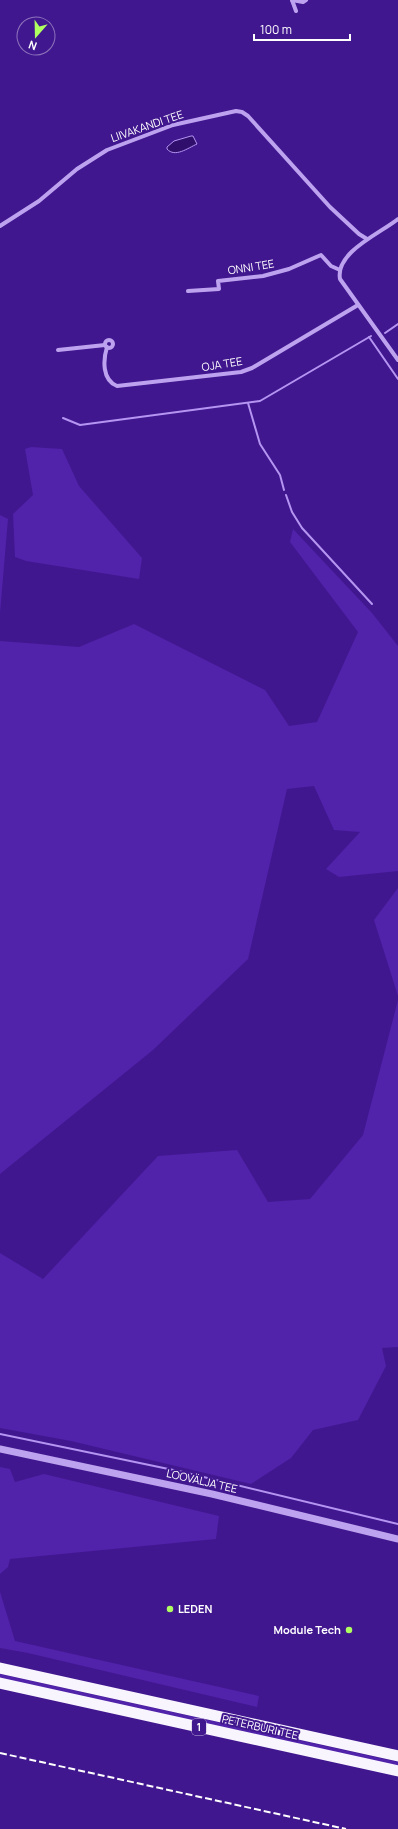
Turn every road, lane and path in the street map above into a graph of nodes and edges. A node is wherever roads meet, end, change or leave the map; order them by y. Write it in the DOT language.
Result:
graph roads {
  1 [pos="292,0"];
  2 [pos="306,0"];
  3 [pos="296,11"];
  4 [pos="398,219"];
  5 [pos="0,226"];
  6 [pos="367,239"];
  7 [pos="340,270"];
  8 [pos="188,291"];
  9 [pos="358,305"];
  10 [pos="58,350"];
  11 [pos="398,360"];
  12 [pos="0,1449"];
  13 [pos="398,1539"];
  14 [pos="0,1668"];
  15 [pos="0,1682"];
  16 [pos="398,1756"];
  17 [pos="398,1771"];
  1 -- 2 [label="street"];
  1 -- 3 [label="street"];
  4 -- 6 [label="street"];
  5 -- 6 [label="street, LIIVAKANDI TEE"];
  6 -- 7 [label="street"];
  7 -- 8 [label="street, ONNI TEE"];
  7 -- 9 [label="street"];
  9 -- 10 [label="street, OJA TEE"];
  9 -- 11 [label="street"];
  12 -- 13 [label="street, LOOVÄLJA TEE"];
  14 -- 16 [label="highway, PETERBURI TEE / 1"];
  15 -- 17 [label="highway, PETERBURI TEE / 1"];
}
